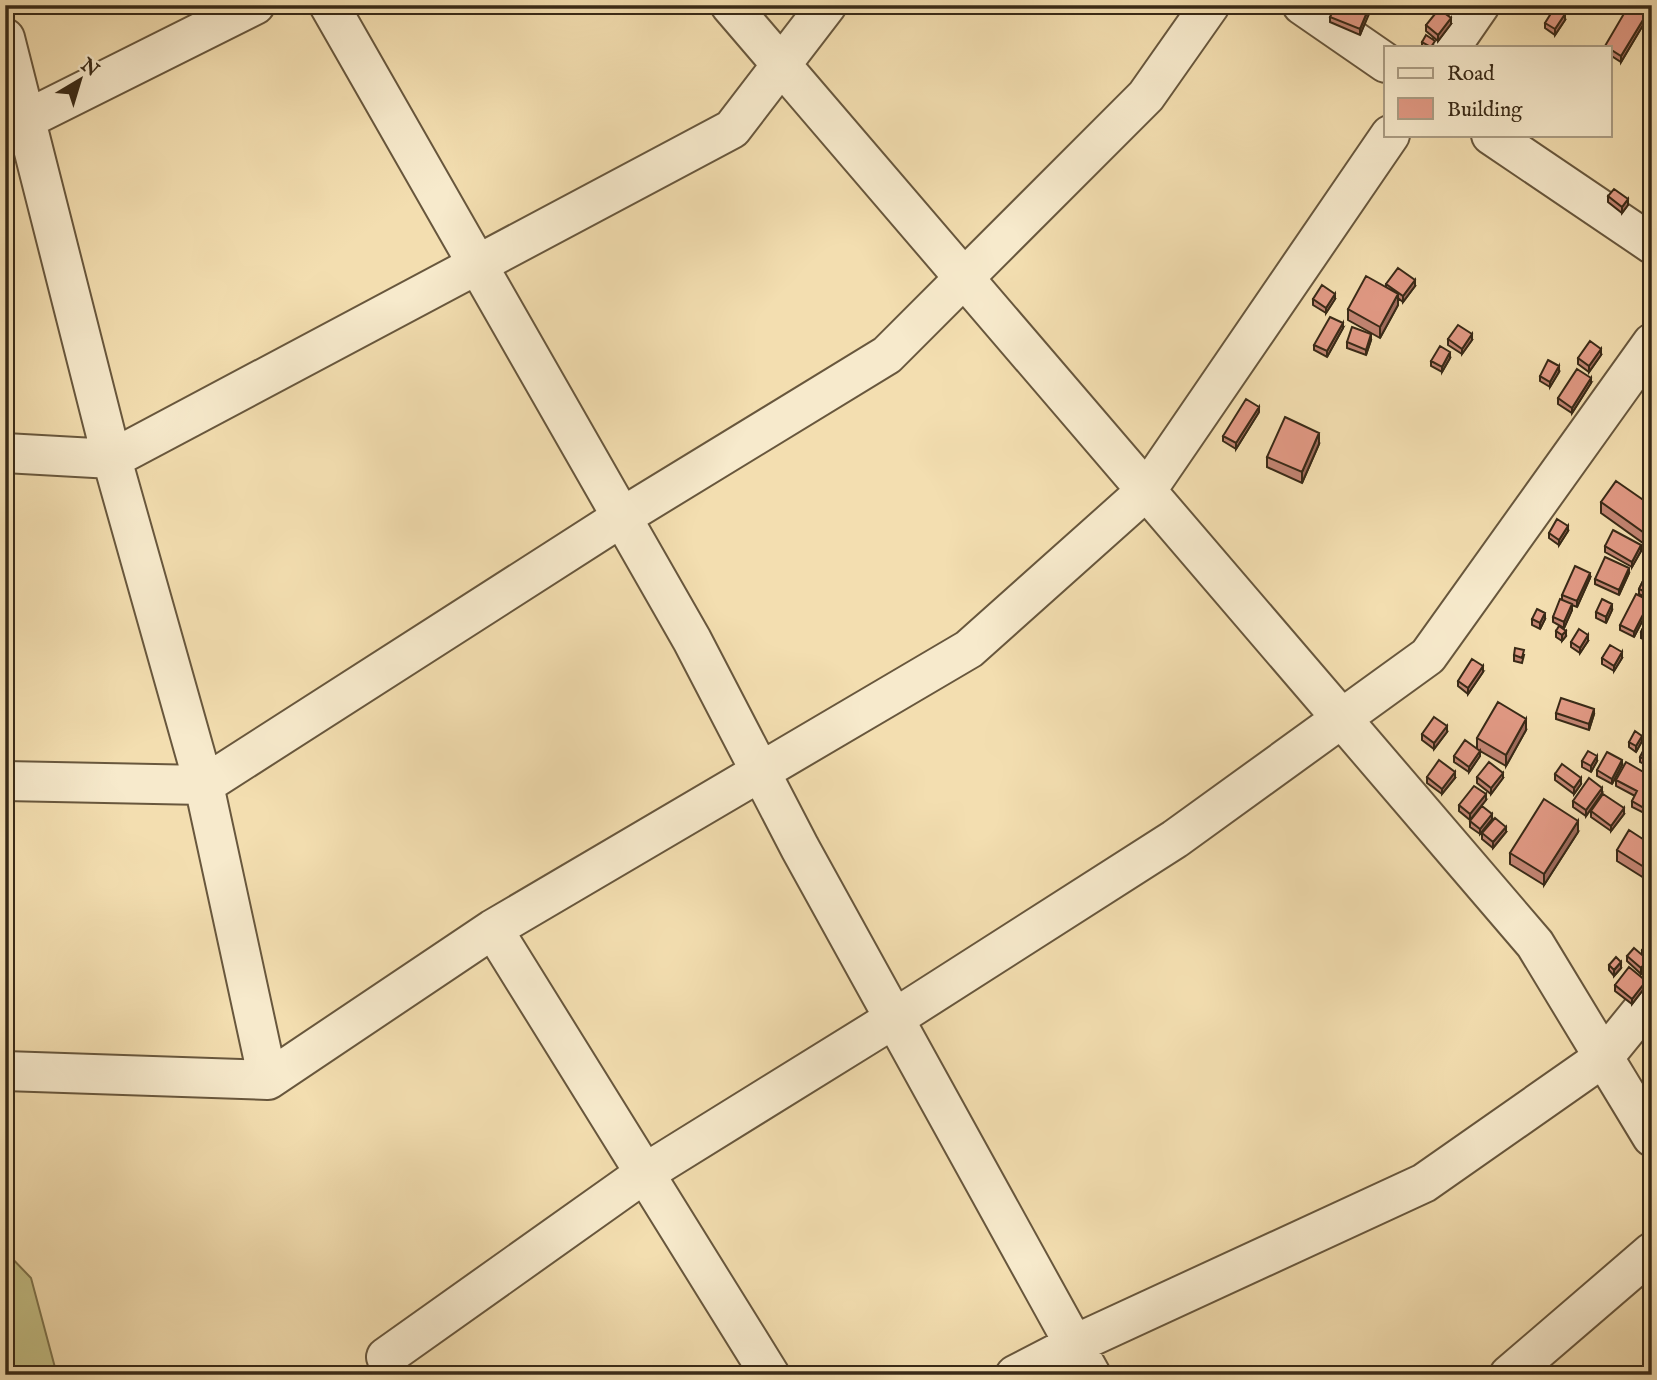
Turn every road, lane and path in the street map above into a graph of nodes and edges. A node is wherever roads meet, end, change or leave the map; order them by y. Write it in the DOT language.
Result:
graph roads {
  1 [pos="255,5"];
  2 [pos="329,5"];
  3 [pos="730,5"];
  4 [pos="827,5"];
  5 [pos="1210,5"];
  6 [pos="1302,5"];
  7 [pos="1480,5"];
  8 [pos="5,38"];
  9 [pos="1452,46"];
  10 [pos="1384,62"];
  11 [pos="782,66"];
  12 [pos="16,119"];
  13 [pos="1389,136"];
  14 [pos="1492,136"];
  15 [pos="1652,244"];
  16 [pos="478,265"];
  17 [pos="963,276"];
  18 [pos="1652,343"];
  19 [pos="5,453"];
  20 [pos="112,459"];
  21 [pos="1146,490"];
  22 [pos="622,517"];
  23 [pos="1341,717"];
  24 [pos="760,770"];
  25 [pos="5,781"];
  26 [pos="205,785"];
  27 [pos="493,929"];
  28 [pos="1652,998"];
  29 [pos="895,1018"];
  30 [pos="1604,1057"];
  31 [pos="5,1071"];
  32 [pos="268,1080"];
  33 [pos="1652,1137"];
  34 [pos="645,1173"];
  35 [pos="1652,1252"];
  36 [pos="386,1357"];
  37 [pos="1082,1360"];
  38 [pos="770,1375"];
  39 [pos="1014,1375"];
  40 [pos="1509,1375"];
  1 -- 12 [label="street"];
  2 -- 16 [label="street"];
  3 -- 11 [label="street"];
  4 -- 11 [label="street"];
  5 -- 17 [label="street"];
  6 -- 10 [label="street"];
  7 -- 9 [label="street"];
  8 -- 12 [label="street"];
  11 -- 16 [label="street"];
  11 -- 17 [label="street"];
  12 -- 20 [label="street"];
  13 -- 21 [label="street"];
  14 -- 15 [label="street"];
  16 -- 20 [label="street"];
  16 -- 22 [label="street"];
  17 -- 21 [label="street"];
  17 -- 22 [label="street"];
  18 -- 23 [label="street"];
  19 -- 20 [label="street"];
  20 -- 26 [label="street"];
  21 -- 23 [label="street"];
  21 -- 24 [label="street"];
  22 -- 24 [label="street"];
  22 -- 26 [label="street"];
  23 -- 29 [label="street"];
  23 -- 30 [label="street"];
  24 -- 27 [label="street"];
  24 -- 29 [label="street"];
  25 -- 26 [label="street"];
  26 -- 32 [label="street"];
  27 -- 32 [label="street"];
  27 -- 34 [label="street"];
  28 -- 30 [label="street"];
  29 -- 34 [label="street"];
  29 -- 37 [label="street"];
  30 -- 33 [label="street"];
  30 -- 37 [label="street"];
  31 -- 32 [label="street"];
  34 -- 36 [label="street"];
  34 -- 38 [label="street"];
  35 -- 40 [label="street"];
  37 -- 39 [label="street"];
}
